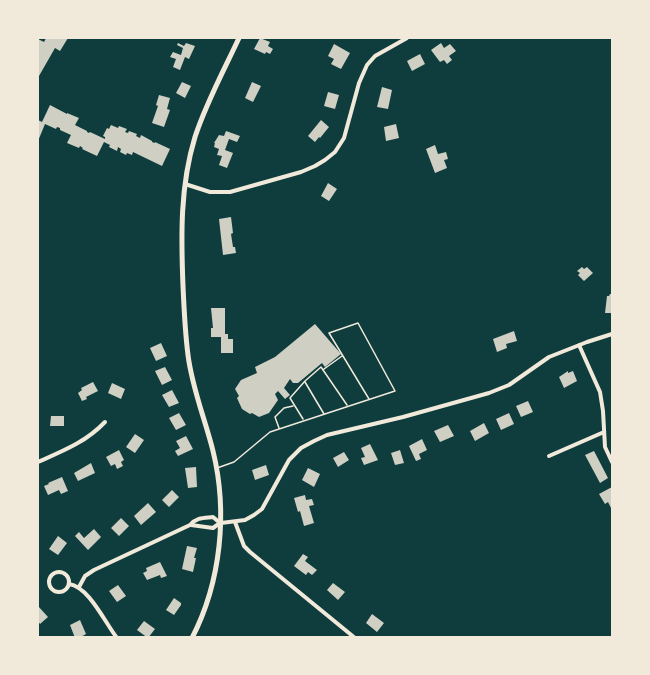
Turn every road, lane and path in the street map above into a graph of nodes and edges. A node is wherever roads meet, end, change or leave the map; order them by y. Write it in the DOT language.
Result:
graph roads {
  1 [pos="239,38"];
  2 [pos="407,38"];
  3 [pos="184,184"];
  4 [pos="612,334"];
  5 [pos="579,345"];
  6 [pos="343,355"];
  7 [pos="323,370"];
  8 [pos="305,381"];
  9 [pos="369,399"];
  10 [pos="294,406"];
  11 [pos="348,406"];
  12 [pos="324,414"];
  13 [pos="303,421"];
  14 [pos="105,422"];
  15 [pos="279,428"];
  16 [pos="604,432"];
  17 [pos="549,456"];
  18 [pos="38,462"];
  19 [pos="612,462"];
  20 [pos="216,468"];
  21 [pos="235,522"];
  22 [pos="220,523"];
  23 [pos="190,525"];
  24 [pos="69,584"];
  25 [pos="79,586"];
  26 [pos="117,638"];
  27 [pos="192,638"];
  28 [pos="356,638"];
  1 -- 3 [label="main road"];
  2 -- 3 [label="street"];
  3 -- 20 [label="main road"];
  4 -- 5 [label="street"];
  5 -- 16 [label="street"];
  5 -- 21 [label="street"];
  6 -- 7 [label="lane"];
  6 -- 9 [label="lane"];
  6 -- 9 [label="lane"];
  7 -- 8 [label="lane"];
  7 -- 11 [label="lane"];
  8 -- 10 [label="lane"];
  8 -- 12 [label="lane"];
  9 -- 11 [label="lane"];
  10 -- 13 [label="lane"];
  10 -- 15 [label="lane"];
  11 -- 12 [label="lane"];
  12 -- 13 [label="lane"];
  13 -- 15 [label="lane"];
  14 -- 18 [label="street"];
  15 -- 20 [label="lane"];
  16 -- 17 [label="street"];
  16 -- 19 [label="street"];
  20 -- 22 [label="main road"];
  21 -- 22 [label="street"];
  21 -- 28 [label="street"];
  22 -- 23 [label="street"];
  22 -- 23 [label="street"];
  22 -- 27 [label="main road"];
  23 -- 25 [label="street"];
  24 -- 24 [label="street"];
  24 -- 25 [label="street"];
  25 -- 26 [label="street"];
}
